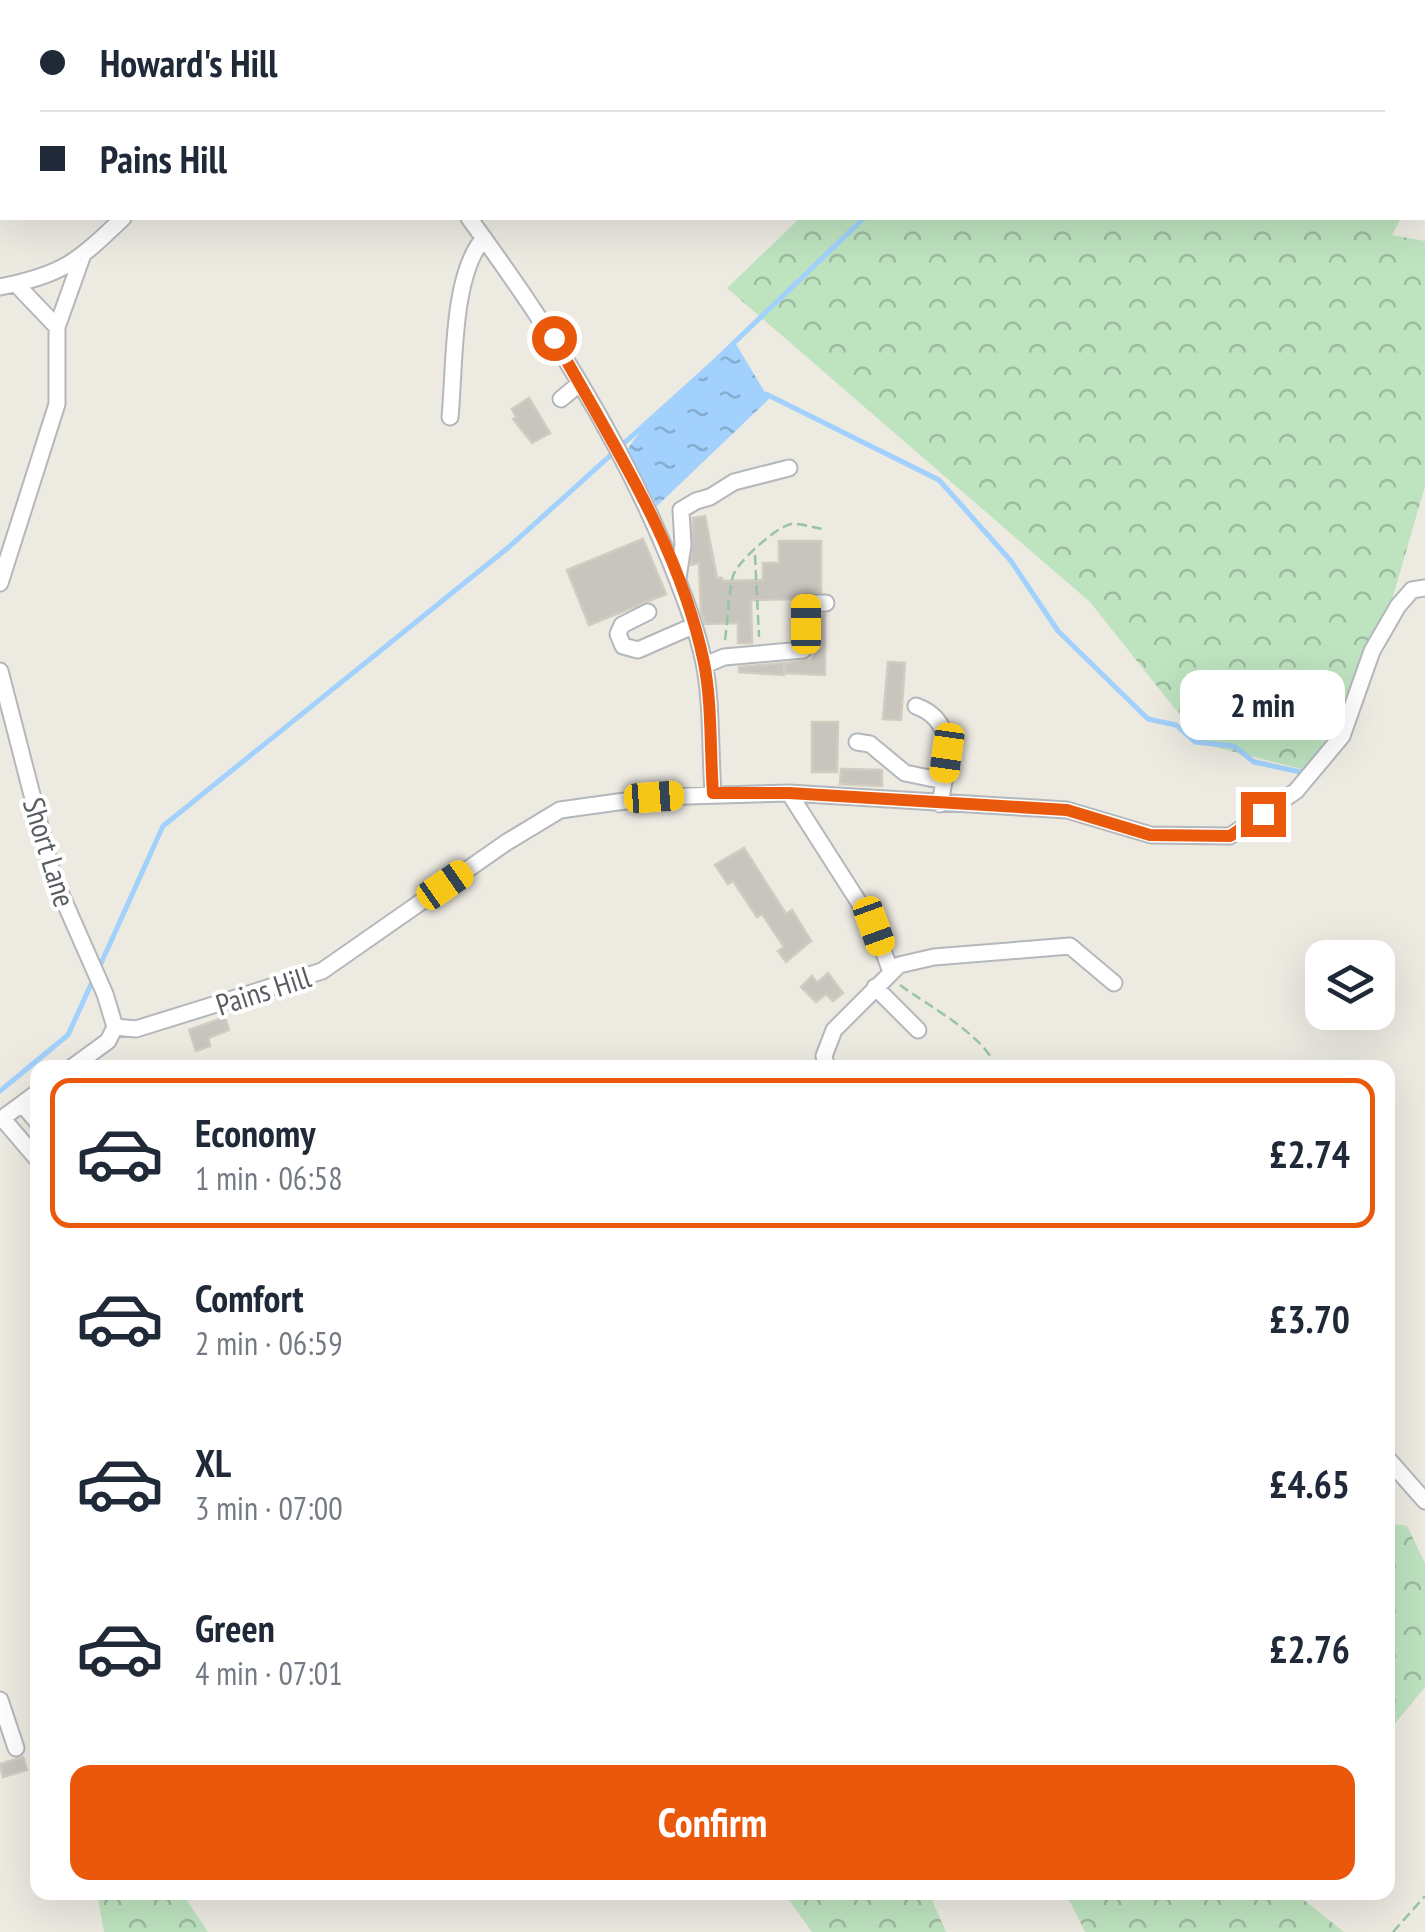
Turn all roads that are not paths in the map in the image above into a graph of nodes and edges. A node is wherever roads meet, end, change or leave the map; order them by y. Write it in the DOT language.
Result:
graph roads {
  1 [pos="121,220"];
  2 [pos="470,220"];
  3 [pos="484,238"];
  4 [pos="82,257"];
  5 [pos="8,285"];
  6 [pos="57,328"];
  7 [pos="579,384"];
  8 [pos="560,399"];
  9 [pos="450,417"];
  10 [pos="789,468"];
  11 [pos="678,582"];
  12 [pos="0,583"];
  13 [pos="1425,588"];
  14 [pos="826,603"];
  15 [pos="648,612"];
  16 [pos="693,626"];
  17 [pos="705,666"];
  18 [pos="0,672"];
  19 [pos="916,706"];
  20 [pos="857,742"];
  21 [pos="944,781"];
  22 [pos="713,793"];
  23 [pos="789,793"];
  24 [pos="940,804"];
  25 [pos="890,972"];
  26 [pos="1114,984"];
  27 [pos="875,986"];
  28 [pos="115,1027"];
  29 [pos="918,1030"];
  30 [pos="82,1060"];
  31 [pos="825,1060"];
  32 [pos="30,1098"];
  33 [pos="22,1104"];
  34 [pos="30,1114"];
  35 [pos="1,1119"];
  36 [pos="30,1151"];
  37 [pos="1395,1467"];
  38 [pos="1425,1501"];
  39 [pos="0,1700"];
  40 [pos="16,1748"];
  1 -- 4 [label="street"];
  2 -- 3 [label="street"];
  3 -- 7 [label="street"];
  3 -- 9 [label="street"];
  4 -- 5 [label="street"];
  4 -- 6 [label="street"];
  5 -- 6 [label="street"];
  6 -- 12 [label="street"];
  7 -- 8 [label="street"];
  7 -- 11 [label="street"];
  10 -- 11 [label="street"];
  11 -- 16 [label="street"];
  13 -- 24 [label="street, Pains Hill"];
  14 -- 17 [label="street"];
  15 -- 16 [label="street"];
  16 -- 17 [label="street"];
  17 -- 22 [label="street"];
  18 -- 28 [label="street, Short Lane"];
  19 -- 21 [label="street"];
  20 -- 21 [label="street"];
  21 -- 24 [label="street"];
  22 -- 23 [label="street, Pains Hill"];
  22 -- 28 [label="street, Pains Hill"];
  23 -- 24 [label="street, Pains Hill"];
  23 -- 25 [label="street"];
  25 -- 26 [label="street"];
  25 -- 27 [label="street"];
  27 -- 29 [label="street"];
  27 -- 31 [label="street"];
  28 -- 30 [label="street"];
  32 -- 33 [label="street"];
  33 -- 34 [label="street"];
  33 -- 35 [label="street"];
  35 -- 36 [label="street"];
  37 -- 38 [label="street"];
  39 -- 40 [label="street"];
}
